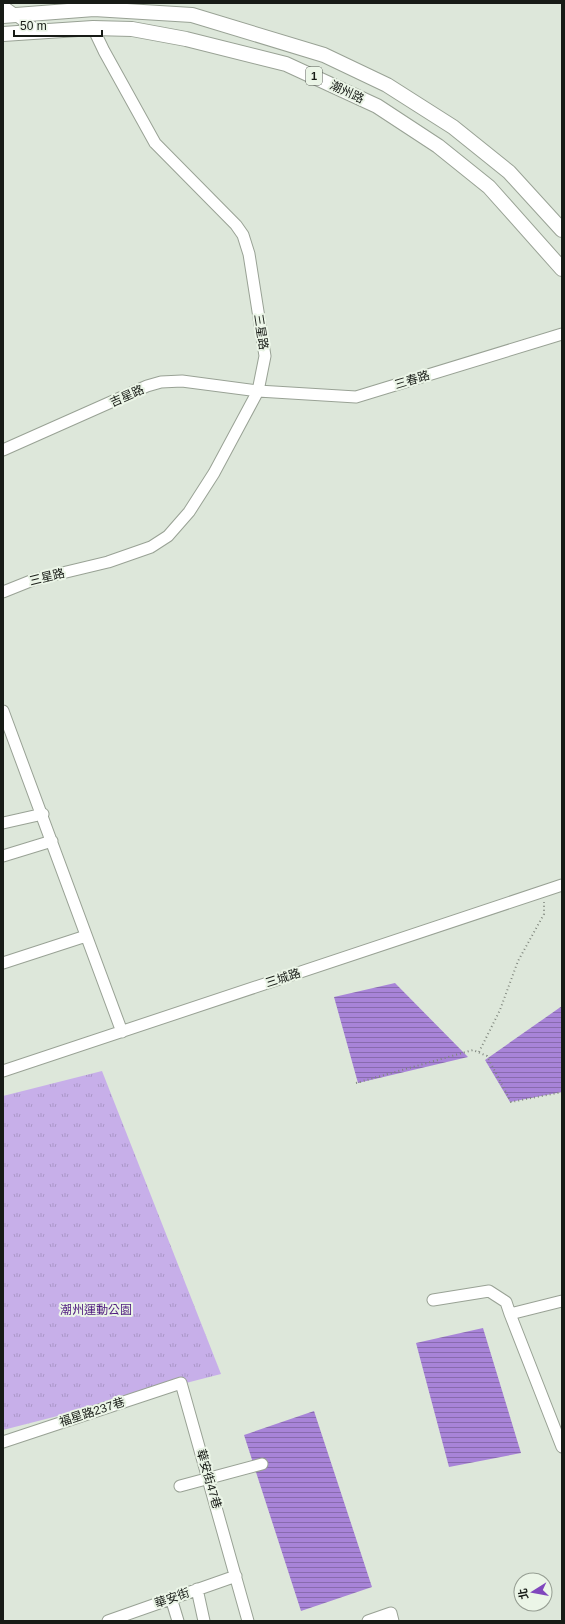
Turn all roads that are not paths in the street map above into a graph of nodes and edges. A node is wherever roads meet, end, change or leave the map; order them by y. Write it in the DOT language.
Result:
graph roads {
  1 [pos="3,6"];
  2 [pos="10,16"];
  3 [pos="93,28"];
  4 [pos="38,31"];
  5 [pos="3,34"];
  6 [pos="562,230"];
  7 [pos="562,269"];
  8 [pos="562,334"];
  9 [pos="258,391"];
  10 [pos="3,450"];
  11 [pos="3,592"];
  12 [pos="3,711"];
  13 [pos="8,742"];
  14 [pos="43,814"];
  15 [pos="3,823"];
  16 [pos="52,841"];
  17 [pos="3,856"];
  18 [pos="562,885"];
  19 [pos="86,936"];
  20 [pos="3,963"];
  21 [pos="122,1032"];
  22 [pos="3,1071"];
  23 [pos="433,1300"];
  24 [pos="562,1301"];
  25 [pos="510,1314"];
  26 [pos="181,1383"];
  27 [pos="3,1442"];
  28 [pos="562,1447"];
  29 [pos="262,1464"];
  30 [pos="209,1478"];
  31 [pos="180,1486"];
  32 [pos="236,1576"];
  33 [pos="197,1589"];
  34 [pos="171,1598"];
  35 [pos="108,1621"];
  36 [pos="178,1621"];
  37 [pos="204,1621"];
  38 [pos="248,1621"];
  39 [pos="368,1621"];
  40 [pos="394,1621"];
  1 -- 2 [label="street"];
  2 -- 4 [label="street"];
  2 -- 6 [label="main road, 潮州路 / 1"];
  3 -- 4 [label="main road, 潮州路 / 1"];
  3 -- 7 [label="main road, 潮州路 / 1"];
  3 -- 9 [label="street, 三星路"];
  4 -- 5 [label="main road, 潮州路 / 1"];
  8 -- 9 [label="street, 三春路"];
  9 -- 10 [label="street, 吉星路"];
  9 -- 11 [label="street, 三星路"];
  12 -- 13 [label="street"];
  13 -- 14 [label="street"];
  14 -- 15 [label="street"];
  14 -- 16 [label="street"];
  16 -- 17 [label="street"];
  16 -- 19 [label="street"];
  18 -- 21 [label="street, 三城路"];
  19 -- 20 [label="street"];
  19 -- 21 [label="street"];
  21 -- 22 [label="street, 三城路"];
  23 -- 25 [label="street"];
  24 -- 25 [label="street"];
  25 -- 28 [label="street"];
  26 -- 27 [label="street, 福星路237巷"];
  26 -- 30 [label="street, 華安街47巷"];
  29 -- 30 [label="street"];
  30 -- 31 [label="street"];
  30 -- 32 [label="street, 華安街47巷"];
  32 -- 33 [label="street, 華安街"];
  32 -- 38 [label="street, 華安街47巷"];
  33 -- 34 [label="street, 華安街"];
  33 -- 37 [label="street"];
  34 -- 35 [label="street, 華安街"];
  34 -- 36 [label="street"];
  39 -- 40 [label="street"];
}
